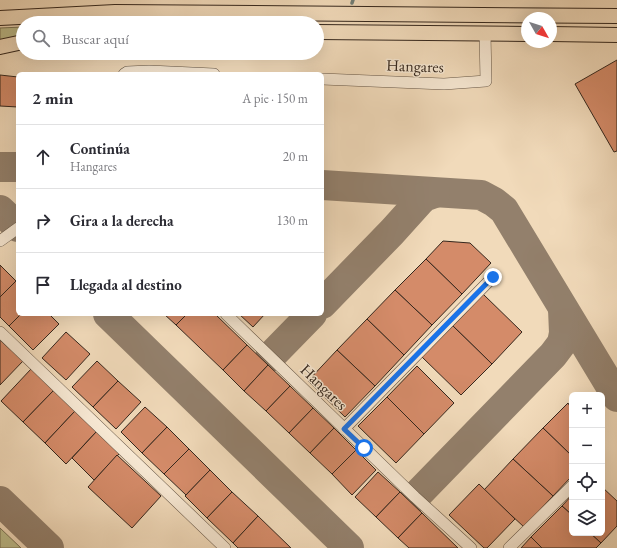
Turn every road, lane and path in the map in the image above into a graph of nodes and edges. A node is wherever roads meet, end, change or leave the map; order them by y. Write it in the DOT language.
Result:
graph roads {
  1 [pos="38,16"];
  2 [pos="617,16"];
  3 [pos="16,17"];
  4 [pos="0,18"];
  5 [pos="324,32"];
  6 [pos="485,34"];
  7 [pos="521,34"];
  8 [pos="557,34"];
  9 [pos="617,35"];
  10 [pos="16,44"];
  11 [pos="0,47"];
  12 [pos="127,72"];
  13 [pos="171,72"];
  14 [pos="324,79"];
  15 [pos="16,229"];
  16 [pos="0,241"];
  17 [pos="493,277"];
  18 [pos="228,316"];
  19 [pos="0,332"];
  20 [pos="344,429"];
  21 [pos="569,489"];
  22 [pos="225,548"];
  23 [pos="471,548"];
  24 [pos="509,548"];
  1 -- 2 [label="main road"];
  3 -- 4 [label="main road"];
  5 -- 6 [label="main road"];
  6 -- 7 [label="main road"];
  6 -- 14 [label="lane, Hangares"];
  8 -- 9 [label="main road"];
  10 -- 11 [label="main road"];
  12 -- 13 [label="lane"];
  15 -- 16 [label="lane"];
  17 -- 20 [label="lane"];
  18 -- 20 [label="lane, Hangares"];
  19 -- 22 [label="lane"];
  20 -- 23 [label="lane, Hangares"];
  21 -- 24 [label="lane"];
}
